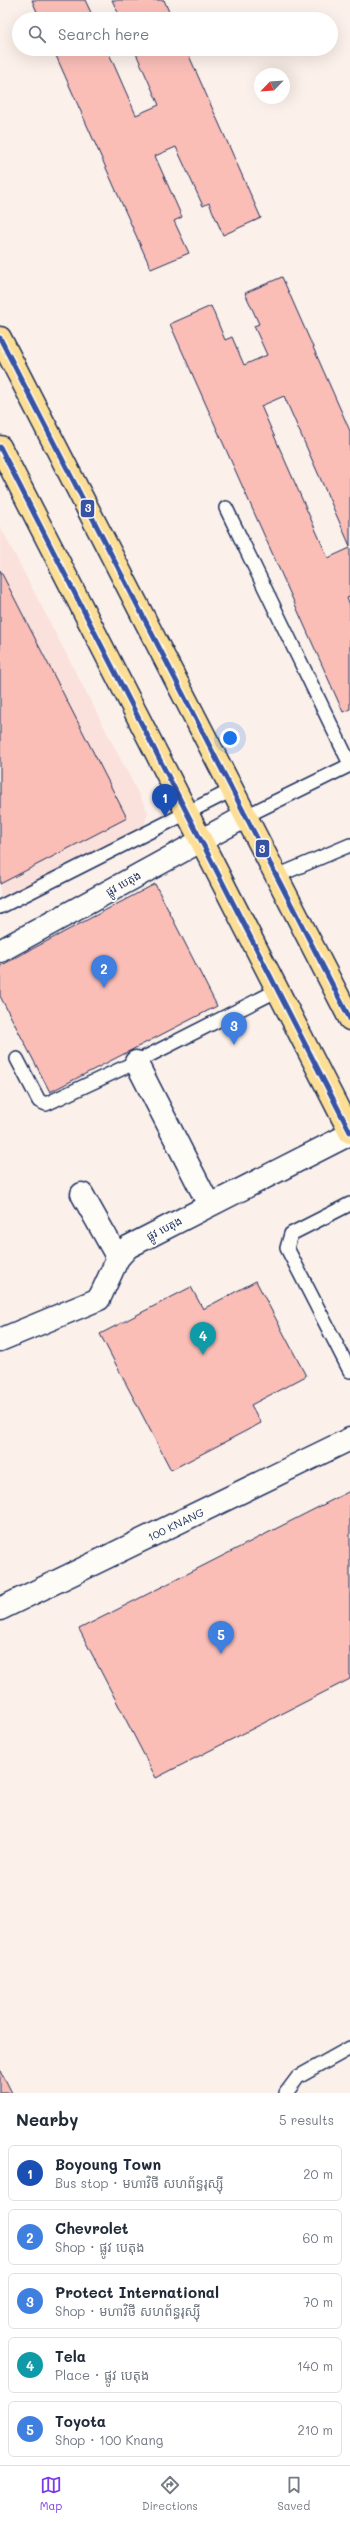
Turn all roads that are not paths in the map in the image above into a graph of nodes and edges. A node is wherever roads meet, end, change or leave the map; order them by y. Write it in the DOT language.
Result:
graph roads {
  1 [pos="0,338"];
  2 [pos="0,447"];
  3 [pos="226,508"];
  4 [pos="350,764"];
  5 [pos="232,790"];
  6 [pos="187,812"];
  7 [pos="246,816"];
  8 [pos="201,840"];
  9 [pos="350,845"];
  10 [pos="277,876"];
  11 [pos="0,907"];
  12 [pos="0,951"];
  13 [pos="278,990"];
  14 [pos="350,1019"];
  15 [pos="17,1059"];
  16 [pos="136,1062"];
  17 [pos="350,1133"];
  18 [pos="82,1194"];
  19 [pos="350,1204"];
  20 [pos="209,1205"];
  21 [pos="118,1258"];
  22 [pos="0,1340"];
  23 [pos="350,1371"];
  24 [pos="350,1439"];
  25 [pos="0,1609"];
  26 [pos="350,2048"];
  27 [pos="286,2093"];
  1 -- 5 [label="highway"];
  2 -- 6 [label="highway"];
  3 -- 4 [label="lane"];
  4 -- 7 [label="lane"];
  5 -- 6 [label="lane"];
  5 -- 7 [label="highway"];
  6 -- 8 [label="highway"];
  6 -- 11 [label="lane"];
  7 -- 8 [label="street, ផ្លូវ បេតុង"];
  7 -- 10 [label="highway"];
  8 -- 12 [label="street, ផ្លូវ បេតុង"];
  8 -- 13 [label="highway"];
  9 -- 10 [label="lane"];
  10 -- 14 [label="highway"];
  13 -- 16 [label="lane"];
  13 -- 17 [label="highway"];
  15 -- 16 [label="lane"];
  16 -- 20 [label="street"];
  17 -- 20 [label="street, ផ្លូវ បេតុង"];
  18 -- 21 [label="street"];
  19 -- 23 [label="lane"];
  20 -- 21 [label="street, ផ្លូវ បេតុង"];
  21 -- 22 [label="street, ផ្លូវ បេតុង"];
  24 -- 25 [label="street, 100 KNANG"];
  26 -- 27 [label="lane"];
}
